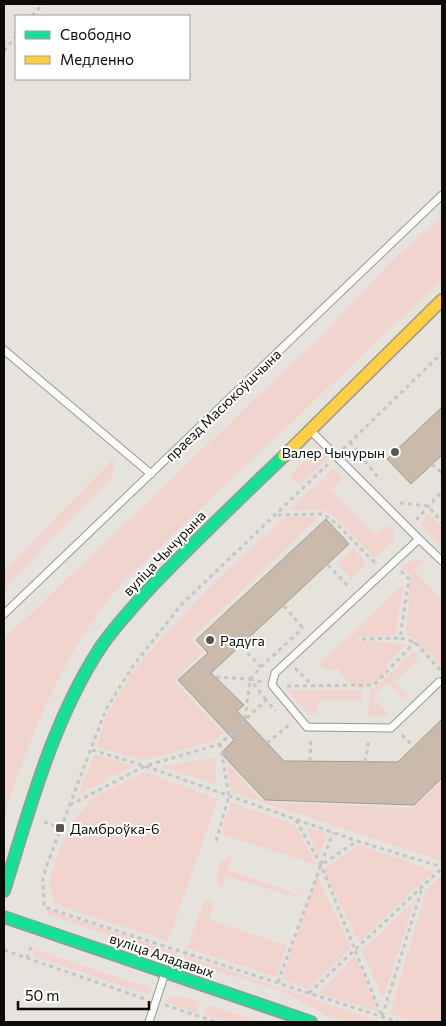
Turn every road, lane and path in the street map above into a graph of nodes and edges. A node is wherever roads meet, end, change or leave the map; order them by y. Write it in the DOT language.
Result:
graph roads {
  1 [pos="43,4"];
  2 [pos="33,15"];
  3 [pos="15,37"];
  4 [pos="4,51"];
  5 [pos="442,195"];
  6 [pos="442,300"];
  7 [pos="4,350"];
  8 [pos="442,353"];
  9 [pos="311,431"];
  10 [pos="350,442"];
  11 [pos="336,456"];
  12 [pos="432,464"];
  13 [pos="442,472"];
  14 [pos="151,474"];
  15 [pos="385,487"];
  16 [pos="442,491"];
  17 [pos="428,506"];
  18 [pos="403,508"];
  19 [pos="410,514"];
  20 [pos="278,515"];
  21 [pos="442,522"];
  22 [pos="419,539"];
  23 [pos="442,561"];
  24 [pos="393,562"];
  25 [pos="328,565"];
  26 [pos="368,568"];
  27 [pos="355,581"];
  28 [pos="349,587"];
  29 [pos="342,593"];
  30 [pos="284,606"];
  31 [pos="4,614"];
  32 [pos="309,622"];
  33 [pos="303,628"];
  34 [pos="400,638"];
  35 [pos="362,639"];
  36 [pos="415,642"];
  37 [pos="242,646"];
  38 [pos="292,664"];
  39 [pos="261,667"];
  40 [pos="442,672"];
  41 [pos="216,677"];
  42 [pos="250,679"];
  43 [pos="438,682"];
  44 [pos="272,685"];
  45 [pos="312,685"];
  46 [pos="285,692"];
  47 [pos="266,700"];
  48 [pos="245,719"];
  49 [pos="289,725"];
  50 [pos="402,735"];
  51 [pos="311,738"];
  52 [pos="369,740"];
  53 [pos="267,743"];
  54 [pos="220,744"];
  55 [pos="414,747"];
  56 [pos="92,750"];
  57 [pos="310,761"];
  58 [pos="366,762"];
  59 [pos="145,766"];
  60 [pos="229,796"];
  61 [pos="70,805"];
  62 [pos="296,820"];
  63 [pos="333,833"];
  64 [pos="358,840"];
  65 [pos="216,841"];
  66 [pos="321,865"];
  67 [pos="442,868"];
  68 [pos="422,888"];
  69 [pos="4,891"];
  70 [pos="4,917"];
  71 [pos="31,947"];
  72 [pos="4,950"];
  73 [pos="356,950"];
  74 [pos="27,958"];
  75 [pos="165,972"];
  76 [pos="278,982"];
  77 [pos="309,993"];
  78 [pos="155,1002"];
  79 [pos="198,1016"];
  80 [pos="382,1016"];
  81 [pos="148,1022"];
  82 [pos="196,1022"];
  83 [pos="216,1022"];
  84 [pos="311,1022"];
  85 [pos="398,1022"];
  1 -- 2 [label="path"];
  3 -- 4 [label="path"];
  5 -- 14 [label="lane, праезд Масюкоўшчына"];
  6 -- 9 [label="main road, вуліца Чычурына"];
  7 -- 14 [label="lane"];
  8 -- 10 [label="path"];
  9 -- 11 [label="lane"];
  9 -- 69 [label="main road, вуліца Чычурына"];
  10 -- 11 [label="path"];
  10 -- 15 [label="path"];
  11 -- 20 [label="path"];
  11 -- 22 [label="lane"];
  12 -- 13 [label="path"];
  14 -- 31 [label="lane, праезд Масюкоўшчына"];
  16 -- 17 [label="path"];
  17 -- 18 [label="path"];
  17 -- 19 [label="path"];
  17 -- 21 [label="path"];
  20 -- 26 [label="path"];
  20 -- 56 [label="path"];
  22 -- 23 [label="lane"];
  22 -- 24 [label="lane"];
  24 -- 34 [label="path"];
  24 -- 44 [label="lane"];
  25 -- 28 [label="path"];
  27 -- 28 [label="path"];
  28 -- 29 [label="path"];
  30 -- 33 [label="path"];
  32 -- 33 [label="path"];
  33 -- 39 [label="path"];
  34 -- 35 [label="path"];
  34 -- 36 [label="path"];
  36 -- 40 [label="path"];
  36 -- 45 [label="path"];
  37 -- 39 [label="path"];
  38 -- 45 [label="path"];
  39 -- 42 [label="path"];
  41 -- 42 [label="path"];
  42 -- 44 [label="path"];
  42 -- 47 [label="path"];
  42 -- 48 [label="path"];
  43 -- 44 [label="lane"];
  45 -- 46 [label="path"];
  49 -- 53 [label="path"];
  50 -- 55 [label="path"];
  51 -- 57 [label="path"];
  52 -- 58 [label="path"];
  54 -- 60 [label="path"];
  56 -- 59 [label="path"];
  56 -- 61 [label="path"];
  59 -- 60 [label="path"];
  59 -- 61 [label="path"];
  60 -- 62 [label="path"];
  60 -- 65 [label="path"];
  61 -- 76 [label="path"];
  62 -- 63 [label="path"];
  62 -- 66 [label="path"];
  63 -- 64 [label="path"];
  63 -- 66 [label="path"];
  64 -- 66 [label="path"];
  64 -- 67 [label="path"];
  66 -- 73 [label="path"];
  66 -- 76 [label="path"];
  67 -- 68 [label="path"];
  68 -- 73 [label="path"];
  68 -- 80 [label="path"];
  70 -- 75 [label="main road, вуліца Аладавых"];
  71 -- 74 [label="path"];
  72 -- 74 [label="path"];
  73 -- 77 [label="path"];
  73 -- 80 [label="path"];
  74 -- 78 [label="path"];
  75 -- 78 [label="lane"];
  75 -- 84 [label="main road, вуліца Аладавых"];
  76 -- 77 [label="path"];
  77 -- 80 [label="path"];
  78 -- 79 [label="path"];
  78 -- 81 [label="lane"];
  79 -- 82 [label="path"];
  79 -- 83 [label="path"];
  80 -- 85 [label="path"];
}
